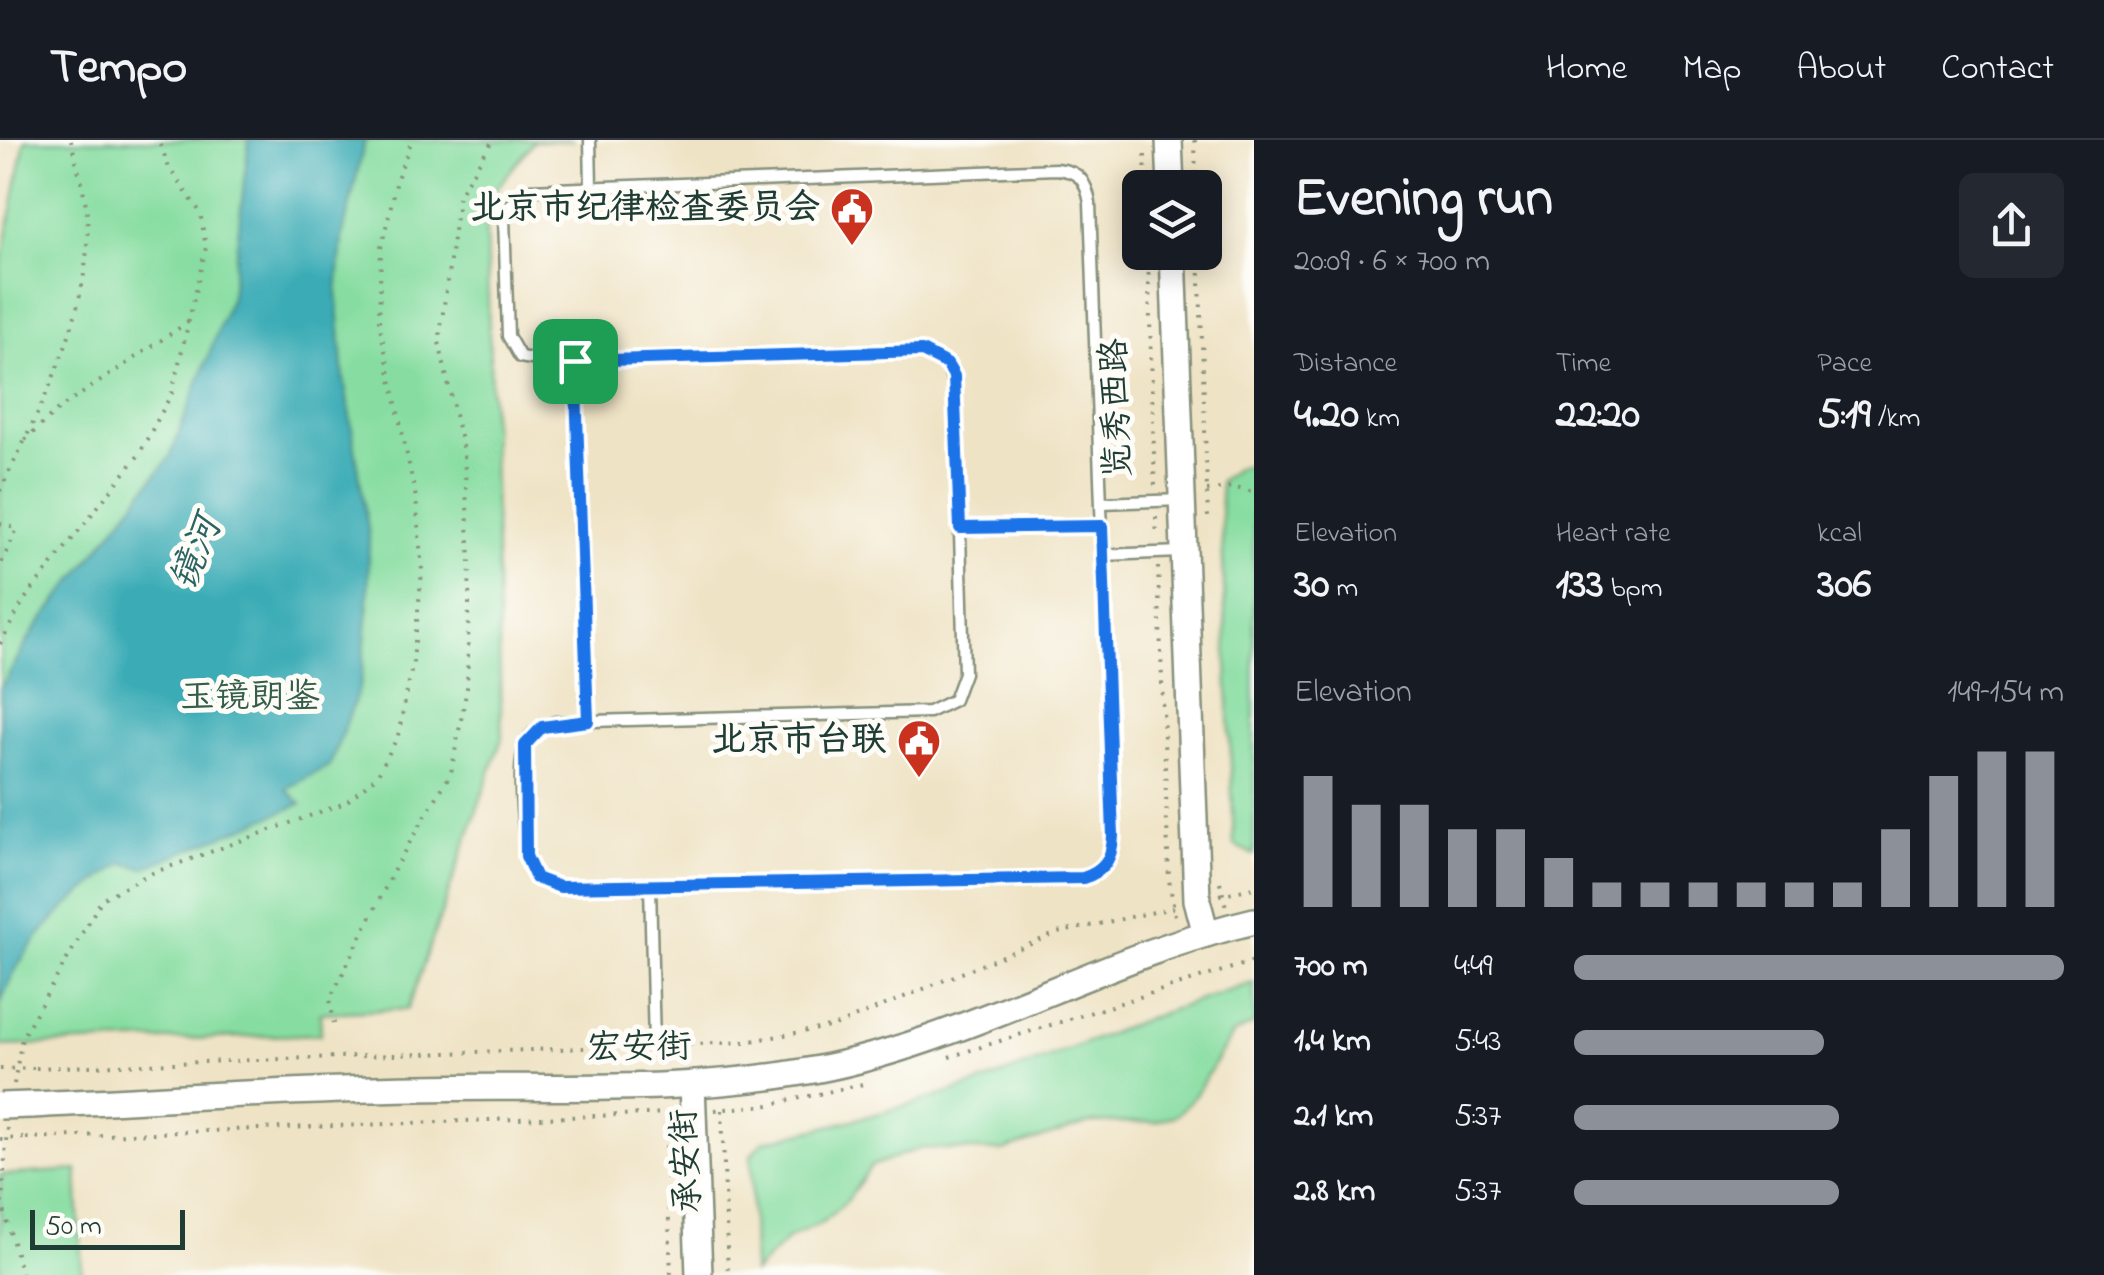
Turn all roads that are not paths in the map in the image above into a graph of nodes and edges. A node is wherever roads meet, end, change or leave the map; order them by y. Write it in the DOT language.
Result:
graph roads {
  1 [pos="590,140"];
  2 [pos="1169,140"];
  3 [pos="1170,170"];
  4 [pos="592,188"];
  5 [pos="1174,270"];
  6 [pos="575,361"];
  7 [pos="1182,500"];
  8 [pos="1102,502"];
  9 [pos="1102,526"];
  10 [pos="960,528"];
  11 [pos="1184,552"];
  12 [pos="1104,554"];
  13 [pos="588,721"];
  14 [pos="650,885"];
  15 [pos="1218,931"];
  16 [pos="654,1045"];
  17 [pos="679,1084"];
  18 [pos="13,1104"];
  19 [pos="699,1275"];
  1 -- 4 [label="lane"];
  2 -- 3 [label="street"];
  4 -- 6 [label="lane"];
  4 -- 8 [label="lane"];
  5 -- 7 [label="street, 览秀西路"];
  6 -- 10 [label="lane"];
  6 -- 13 [label="lane"];
  7 -- 8 [label="lane"];
  7 -- 11 [label="street, 览秀西路"];
  8 -- 9 [label="lane"];
  9 -- 10 [label="lane"];
  9 -- 12 [label="lane"];
  10 -- 13 [label="lane"];
  11 -- 12 [label="lane"];
  11 -- 15 [label="street, 览秀西路"];
  12 -- 14 [label="lane"];
  13 -- 14 [label="lane"];
  14 -- 16 [label="lane"];
  15 -- 17 [label="street, 宏安街"];
  17 -- 18 [label="street, 宏安街"];
  17 -- 19 [label="street, 承安街"];
}
